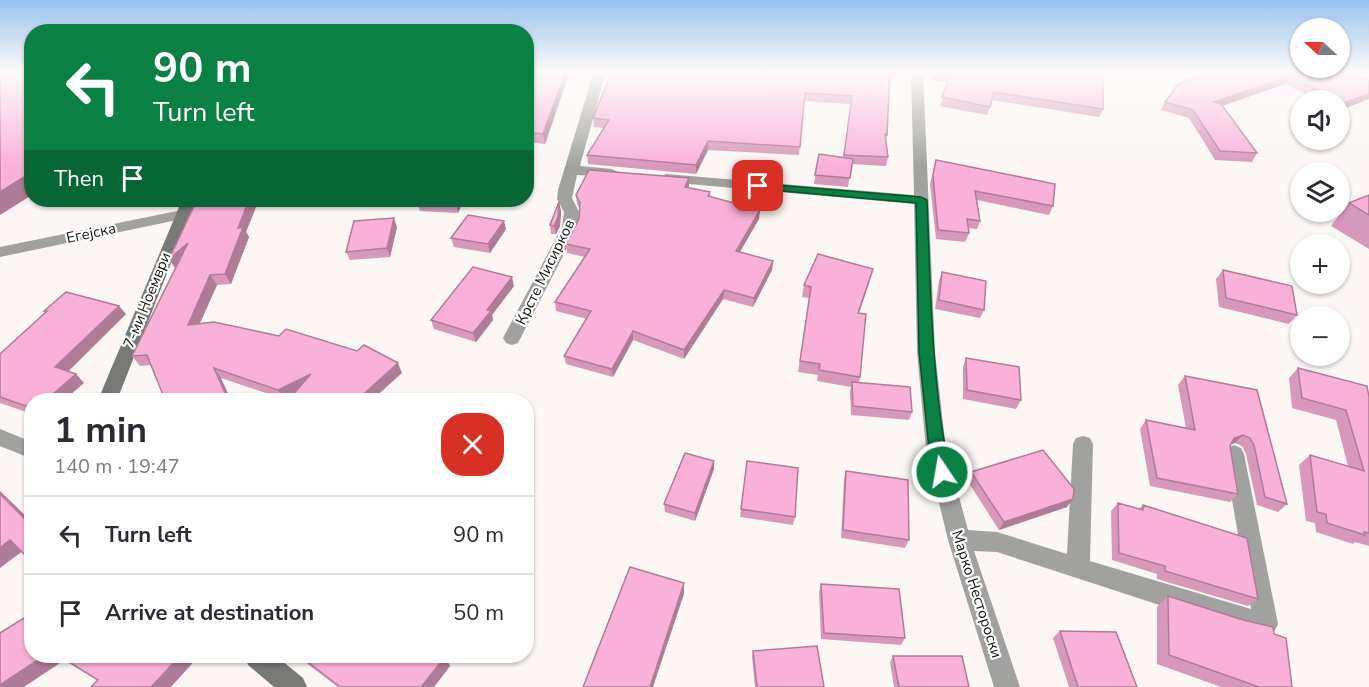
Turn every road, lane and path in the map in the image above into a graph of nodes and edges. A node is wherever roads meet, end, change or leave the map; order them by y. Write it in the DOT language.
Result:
graph roads {
  1 [pos="589,103"];
  2 [pos="918,103"];
  3 [pos="572,170"];
  4 [pos="630,175"];
  5 [pos="653,177"];
  6 [pos="921,200"];
  7 [pos="185,207"];
  8 [pos="0,252"];
  9 [pos="512,338"];
  10 [pos="110,393"];
  11 [pos="0,437"];
  12 [pos="1083,444"];
  13 [pos="24,448"];
  14 [pos="1234,454"];
  15 [pos="959,540"];
  16 [pos="1078,568"];
  17 [pos="265,663"];
  18 [pos="294,687"];
  19 [pos="1007,687"];
  1 -- 3 [label="street, Крсте Мисирков"];
  2 -- 6 [label="street, Марко Нестороски"];
  3 -- 4 [label="street"];
  3 -- 9 [label="street, Крсте Мисирков"];
  5 -- 6 [label="street"];
  6 -- 15 [label="street, Марко Нестороски"];
  7 -- 8 [label="street, Егејска"];
  7 -- 10 [label="street, 7-ми Ноември"];
  11 -- 13 [label="street"];
  12 -- 16 [label="street"];
  14 -- 16 [label="street"];
  15 -- 16 [label="street"];
  15 -- 19 [label="street, Марко Нестороски"];
  17 -- 18 [label="street"];
}
